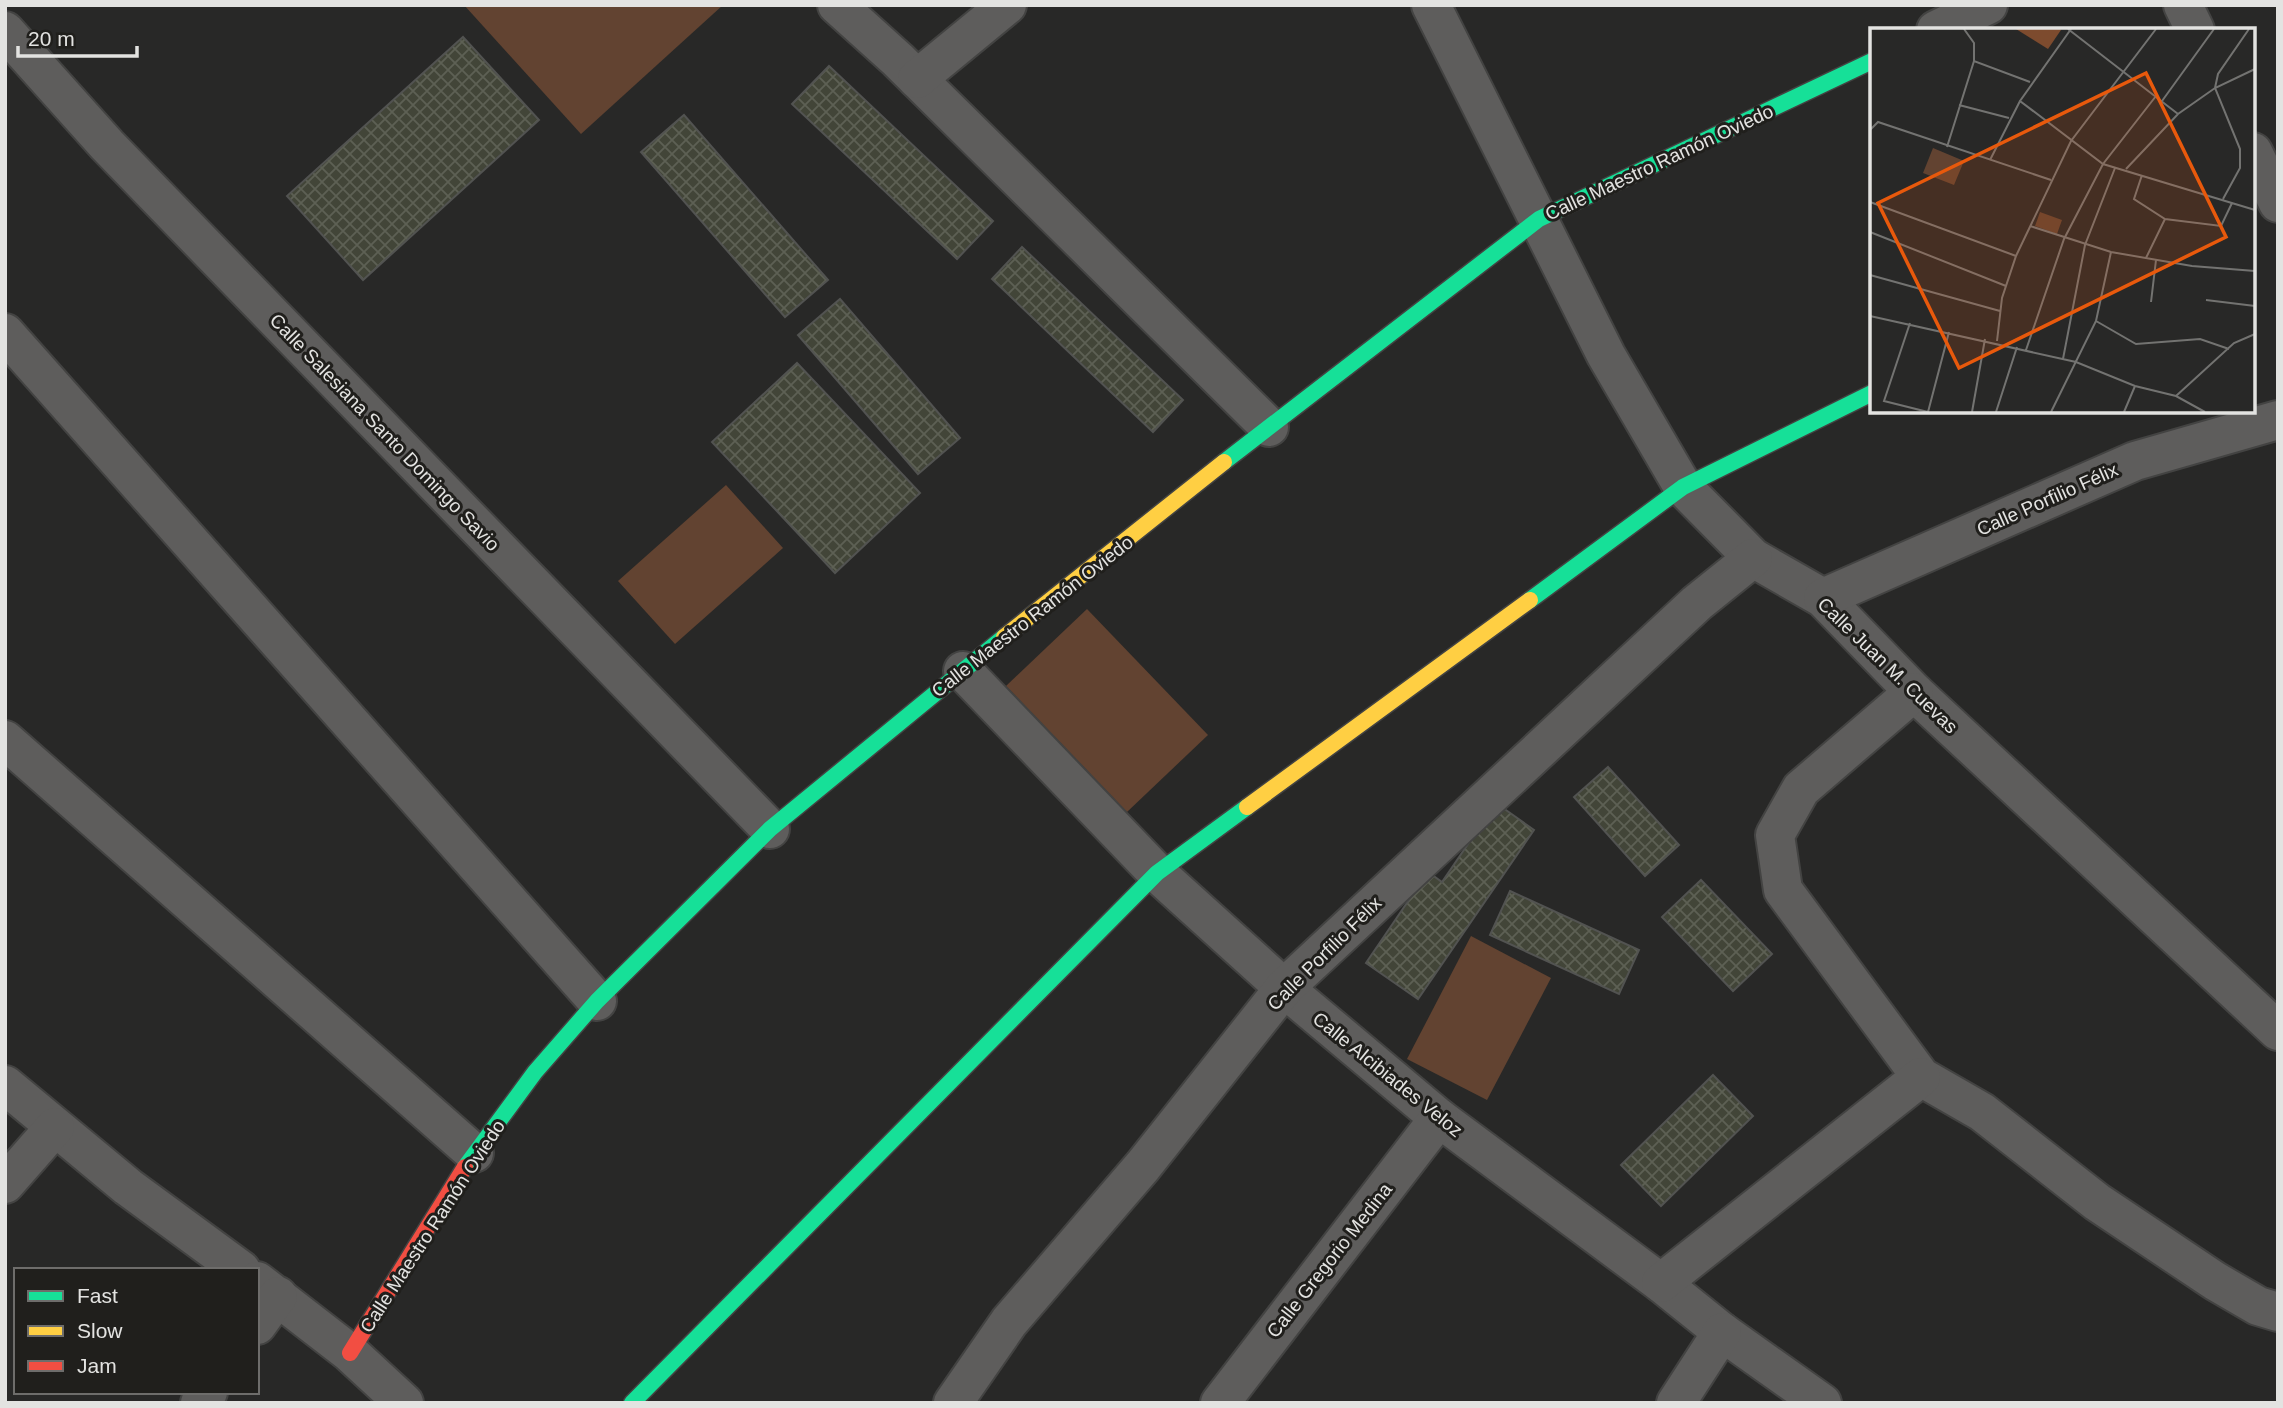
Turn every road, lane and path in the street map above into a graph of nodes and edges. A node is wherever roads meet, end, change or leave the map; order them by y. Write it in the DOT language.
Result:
graph roads {
  1 [pos="837,5"];
  2 [pos="1007,5"];
  3 [pos="1431,5"];
  4 [pos="1988,5"];
  5 [pos="2183,5"];
  6 [pos="1940,28"];
  7 [pos="2193,28"];
  8 [pos="5,31"];
  9 [pos="1870,62"];
  10 [pos="917,79"];
  11 [pos="2255,158"];
  12 [pos="2268,200"];
  13 [pos="1539,219"];
  14 [pos="5,332"];
  15 [pos="1870,394"];
  16 [pos="2278,420"];
  17 [pos="1269,427"];
  18 [pos="1683,487"];
  19 [pos="1752,558"];
  20 [pos="1823,598"];
  21 [pos="963,671"];
  22 [pos="1914,692"];
  23 [pos="5,740"];
  24 [pos="770,830"];
  25 [pos="1157,873"];
  26 [pos="1284,988"];
  27 [pos="597,1001"];
  28 [pos="2278,1031"];
  29 [pos="1921,1077"];
  30 [pos="5,1085"];
  31 [pos="1438,1118"];
  32 [pos="55,1127"];
  33 [pos="474,1153"];
  34 [pos="5,1184"];
  35 [pos="239,1268"];
  36 [pos="1661,1283"];
  37 [pos="264,1301"];
  38 [pos="2278,1312"];
  39 [pos="1722,1332"];
  40 [pos="350,1353"];
  41 [pos="404,1403"];
  42 [pos="632,1403"];
  43 [pos="953,1403"];
  44 [pos="1220,1403"];
  45 [pos="1675,1403"];
  46 [pos="1822,1403"];
  1 -- 10 [label="street"];
  2 -- 10 [label="street"];
  3 -- 13 [label="street, Calle Juan M. Cuevas"];
  4 -- 6 [label="street"];
  5 -- 7 [label="street"];
  8 -- 24 [label="street, Calle Salesiana Santo Domingo Savio"];
  9 -- 13 [label="street, Calle Maestro Ramón Oviedo"];
  10 -- 17 [label="street"];
  11 -- 12 [label="street"];
  13 -- 17 [label="street, Calle Maestro Ramón Oviedo"];
  13 -- 18 [label="street, Calle Juan M. Cuevas"];
  14 -- 27 [label="street"];
  15 -- 18 [label="street"];
  16 -- 20 [label="street, Calle Porfilio Félix"];
  17 -- 21 [label="street, Calle Maestro Ramón Oviedo"];
  18 -- 19 [label="street, Calle Juan M. Cuevas"];
  18 -- 25 [label="street"];
  19 -- 20 [label="street, Calle Juan M. Cuevas"];
  19 -- 26 [label="street, Calle Porfilio Félix"];
  20 -- 22 [label="street, Calle Juan M. Cuevas"];
  21 -- 24 [label="street, Calle Maestro Ramón Oviedo"];
  21 -- 25 [label="street, Calle Alcibiades Veloz"];
  22 -- 28 [label="street, Calle Juan M. Cuevas"];
  22 -- 29 [label="street"];
  23 -- 33 [label="street"];
  24 -- 27 [label="street, Calle Maestro Ramón Oviedo"];
  25 -- 26 [label="street, Calle Alcibiades Veloz"];
  25 -- 42 [label="street"];
  26 -- 31 [label="street, Calle Alcibiades Veloz"];
  26 -- 43 [label="street, Calle Porfilio Félix"];
  27 -- 33 [label="street, Calle Maestro Ramón Oviedo"];
  29 -- 36 [label="street"];
  29 -- 38 [label="street"];
  30 -- 32 [label="street"];
  31 -- 36 [label="street, Calle Alcibiades Veloz"];
  31 -- 44 [label="street, Calle Gregorio Medina"];
  32 -- 34 [label="street"];
  32 -- 35 [label="street"];
  33 -- 40 [label="street, Calle Maestro Ramón Oviedo"];
  36 -- 39 [label="street, Calle Alcibiades Veloz"];
  37 -- 40 [label="street"];
  39 -- 45 [label="street"];
  39 -- 46 [label="street, Calle Alcibiades Veloz"];
  40 -- 41 [label="street"];
}
